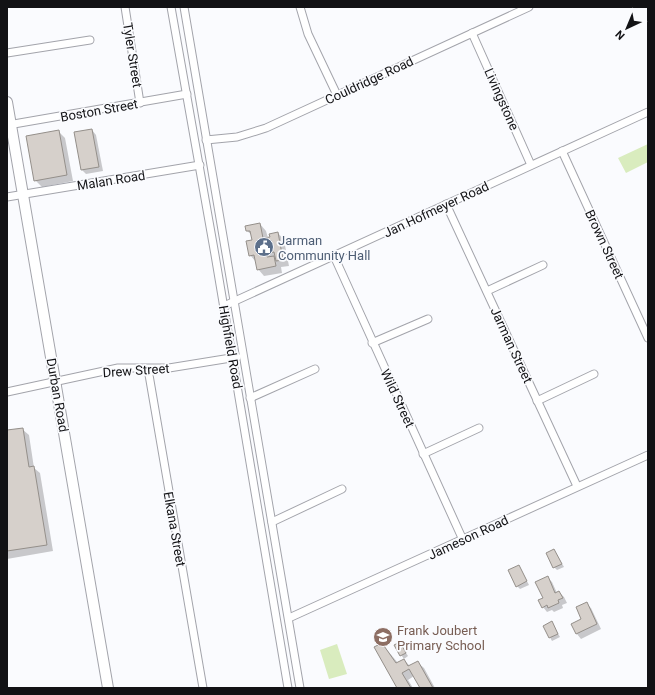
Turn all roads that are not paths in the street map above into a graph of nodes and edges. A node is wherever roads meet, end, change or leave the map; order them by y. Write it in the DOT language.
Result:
graph roads {
  1 [pos="125,7"];
  2 [pos="171,7"];
  3 [pos="184,7"];
  4 [pos="300,7"];
  5 [pos="529,7"];
  6 [pos="472,33"];
  7 [pos="90,40"];
  8 [pos="7,53"];
  9 [pos="187,94"];
  10 [pos="337,95"];
  11 [pos="7,102"];
  12 [pos="140,103"];
  13 [pos="648,112"];
  14 [pos="9,125"];
  15 [pos="206,140"];
  16 [pos="562,151"];
  17 [pos="200,165"];
  18 [pos="531,165"];
  19 [pos="22,194"];
  20 [pos="7,197"];
  21 [pos="446,204"];
  22 [pos="334,256"];
  23 [pos="543,265"];
  24 [pos="487,291"];
  25 [pos="235,302"];
  26 [pos="224,306"];
  27 [pos="428,318"];
  28 [pos="648,338"];
  29 [pos="372,342"];
  30 [pos="243,356"];
  31 [pos="233,358"];
  32 [pos="148,369"];
  33 [pos="315,369"];
  34 [pos="594,374"];
  35 [pos="56,382"];
  36 [pos="7,392"];
  37 [pos="250,398"];
  38 [pos="537,401"];
  39 [pos="479,428"];
  40 [pos="423,454"];
  41 [pos="648,455"];
  42 [pos="577,486"];
  43 [pos="342,489"];
  44 [pos="272,522"];
  45 [pos="463,540"];
  46 [pos="289,618"];
  47 [pos="108,688"];
  48 [pos="203,688"];
  49 [pos="288,688"];
  50 [pos="300,688"];
  1 -- 12 [label="street, Tyler Street"];
  2 -- 9 [label="street, Highfield Road"];
  3 -- 15 [label="street, Highfield Road"];
  4 -- 10 [label="street"];
  5 -- 6 [label="street, Couldridge Road"];
  6 -- 10 [label="street, Couldridge Road"];
  6 -- 18 [label="street, Livingstone"];
  7 -- 8 [label="street"];
  9 -- 12 [label="street, Boston Street"];
  9 -- 17 [label="street, Highfield Road"];
  10 -- 15 [label="street, Couldridge Road"];
  11 -- 14 [label="street, Durban Road"];
  12 -- 14 [label="street, Boston Street"];
  13 -- 16 [label="street, Jan Hofmeyer Road"];
  14 -- 19 [label="street, Durban Road"];
  15 -- 25 [label="street, Highfield Road"];
  16 -- 18 [label="street, Jan Hofmeyer Road"];
  16 -- 28 [label="street, Brown Street"];
  17 -- 19 [label="street, Malan Road"];
  17 -- 26 [label="street, Highfield Road"];
  18 -- 21 [label="street, Jan Hofmeyer Road"];
  19 -- 20 [label="street, Malan Road"];
  19 -- 35 [label="street, Durban Road"];
  21 -- 22 [label="street, Jan Hofmeyer Road"];
  21 -- 24 [label="street, Jarman Street"];
  22 -- 25 [label="street, Jan Hofmeyer Road"];
  22 -- 29 [label="street, Wild Street"];
  23 -- 24 [label="street"];
  24 -- 38 [label="street, Jarman Street"];
  25 -- 26 [label="street, Jan Hofmeyer Road"];
  25 -- 30 [label="street, Highfield Road"];
  26 -- 31 [label="street, Highfield Road"];
  27 -- 29 [label="street"];
  29 -- 40 [label="street, Wild Street"];
  30 -- 31 [label="street, Drew Street"];
  30 -- 37 [label="street, Highfield Road"];
  31 -- 32 [label="street, Drew Street"];
  31 -- 49 [label="street, Highfield Road"];
  32 -- 35 [label="street, Drew Street"];
  32 -- 48 [label="street, Elkana Street"];
  33 -- 37 [label="street"];
  34 -- 38 [label="street"];
  35 -- 36 [label="street, Drew Street"];
  35 -- 47 [label="street, Durban Road"];
  37 -- 44 [label="street, Highfield Road"];
  38 -- 42 [label="street, Jarman Street"];
  39 -- 40 [label="street"];
  40 -- 45 [label="street, Wild Street"];
  41 -- 42 [label="street, Jameson Road"];
  42 -- 45 [label="street, Jameson Road"];
  43 -- 44 [label="street"];
  44 -- 46 [label="street, Highfield Road"];
  45 -- 46 [label="street, Jameson Road"];
  46 -- 50 [label="street, Highfield Road"];
}
